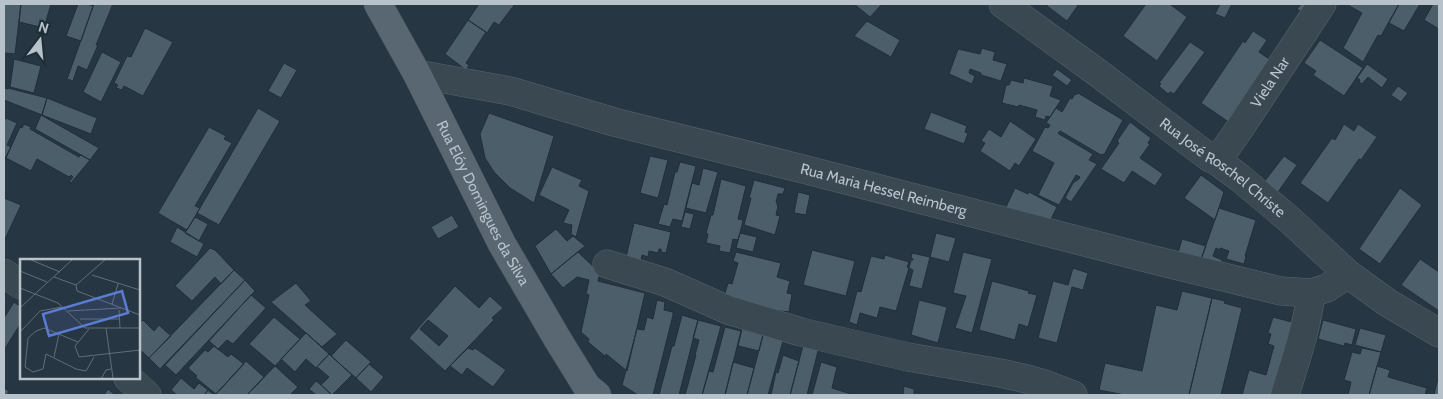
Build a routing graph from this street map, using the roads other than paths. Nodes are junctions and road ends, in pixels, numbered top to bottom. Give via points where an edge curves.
1 (378, 4) edge
2 (1003, 4) edge
3 (1322, 4) edge
4 (417, 74) junction
5 (1217, 161) junction
6 (607, 264) dead end
7 (4, 273) edge
8 (1348, 274) junction
9 (20, 284) edge
10 (1311, 293) junction
11 (1439, 334) edge
12 (129, 379) edge
13 (147, 395) edge
14 (597, 395) edge
15 (1073, 395) edge
16 (1285, 395) edge

1 - 4 main road, Rua Elóy Domingues da Silva
2 - 5 street, Rua José Roschel Christe
3 - 5 street, Viela Nar
4 - 10 street, Rua Maria Hessel Reimberg via 510,91 614,122 1160,261 1281,291
4 - 14 main road, Rua Elóy Domingues da Silva via 502,244 558,340 588,387
5 - 8 street, Rua José Roschel Christe via 1290,220
6 - 15 street via 665,282 728,310 801,332 908,357 1009,375
7 - 9 street
8 - 10 street, Rua Maria Hessel Reimberg via 1327,288
8 - 11 street, Rua José Roschel Christe
10 - 16 street via 1296,362
12 - 13 street

